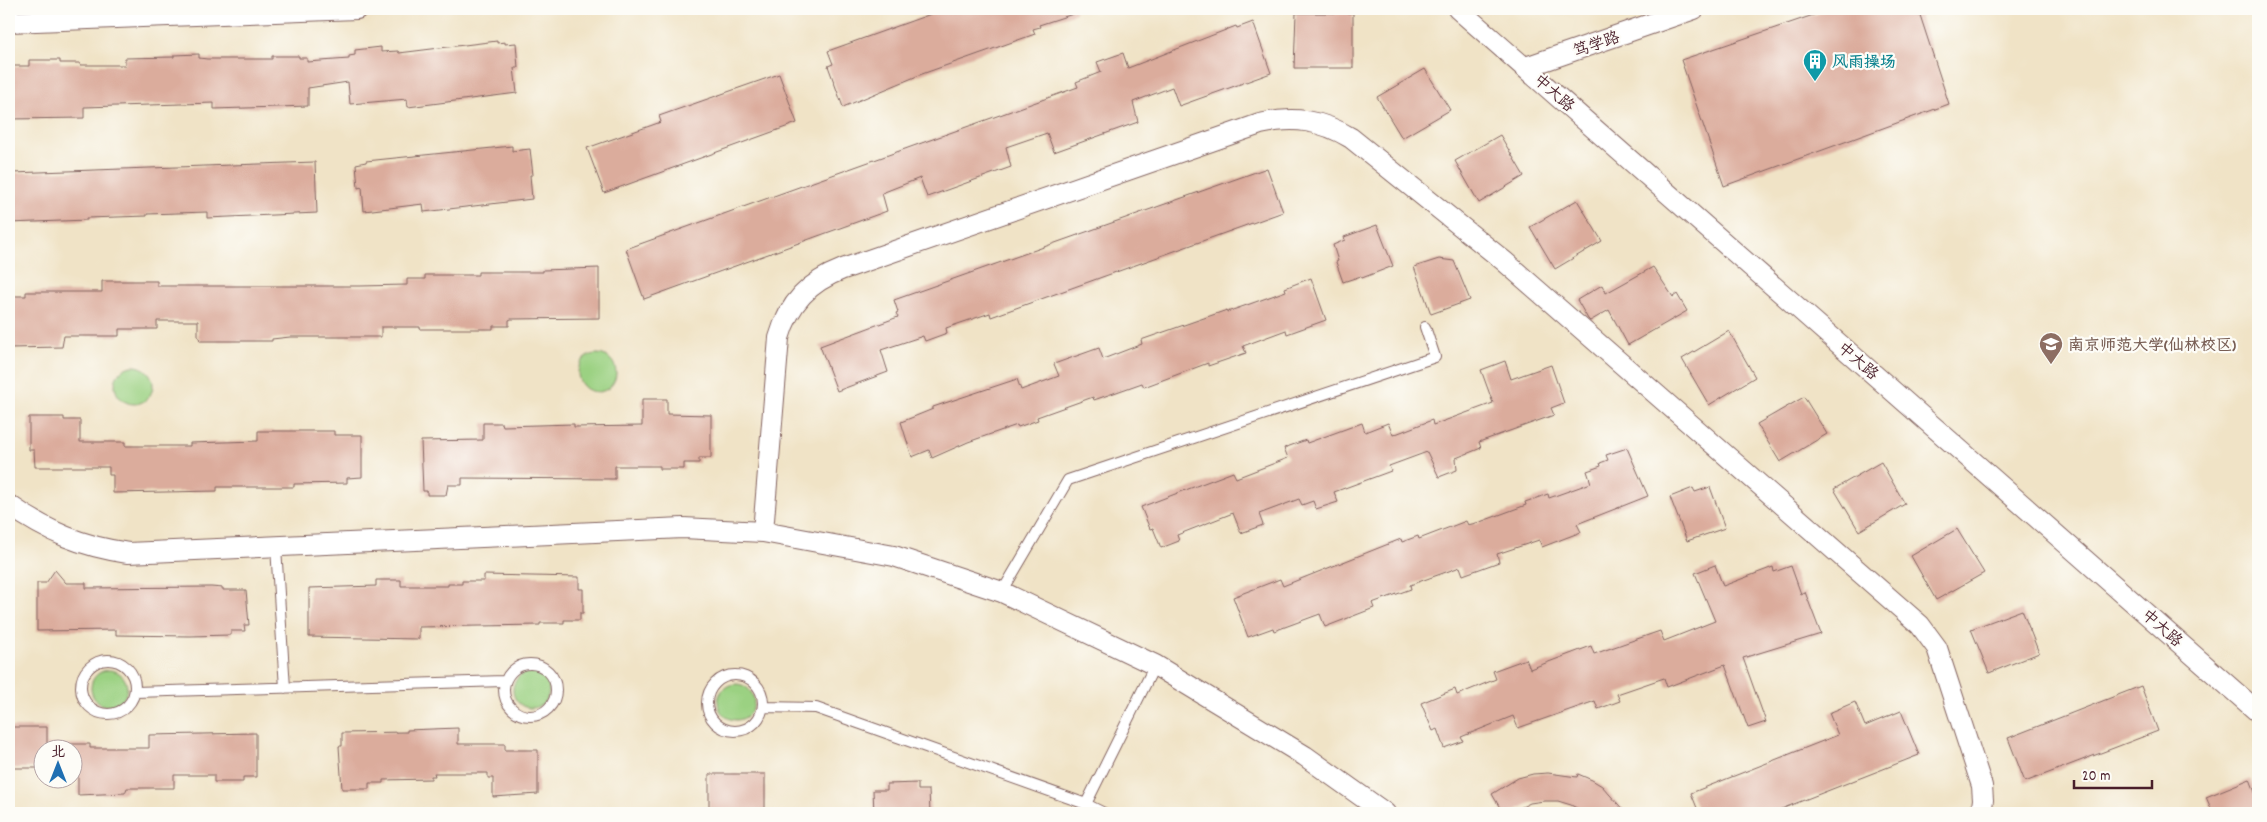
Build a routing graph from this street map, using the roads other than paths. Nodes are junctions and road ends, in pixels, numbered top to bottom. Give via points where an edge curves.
1 (357, 9) edge
2 (1458, 9) edge
3 (1694, 9) edge
4 (9, 22) edge
5 (1526, 67) junction
6 (1425, 327) dead end
7 (9, 505) edge
8 (763, 532) junction
9 (276, 547) junction
10 (1002, 592) junction
11 (1155, 665) junction
12 (504, 681) junction
13 (284, 688) junction
14 (135, 692) junction
15 (763, 706) junction
16 (2258, 712) edge
17 (1086, 804) junction
18 (1104, 813) edge
19 (1385, 813) edge
20 (1980, 813) edge

1 - 4 street
2 - 5 street, 中大路
3 - 5 street, 笃学路
5 - 16 street, 中大路
6 - 10 lane via 1435,357 1068,480
7 - 9 street via 46,529 78,543 128,553
8 - 9 street via 683,528
8 - 10 street via 894,556
8 - 20 street via 779,338 790,308 812,284 843,269 1260,124 1298,119 1317,122 1351,138 1504,260 1920,625 1937,648 1982,786
9 - 13 lane
10 - 11 street
11 - 17 lane
11 - 19 street via 1305,756
12 - 12 lane via 518,666 539,664 554,678 555,698 541,714 521,715 506,701
12 - 13 lane
13 - 14 lane
14 - 14 lane via 132,674 126,667 108,660 90,666 84,674 80,692 84,701 98,713 108,715 125,709
15 - 15 lane via 760,716 746,729 726,730 711,718 707,699 716,682 734,674 753,680 763,697
15 - 17 lane via 816,708
17 - 18 lane

